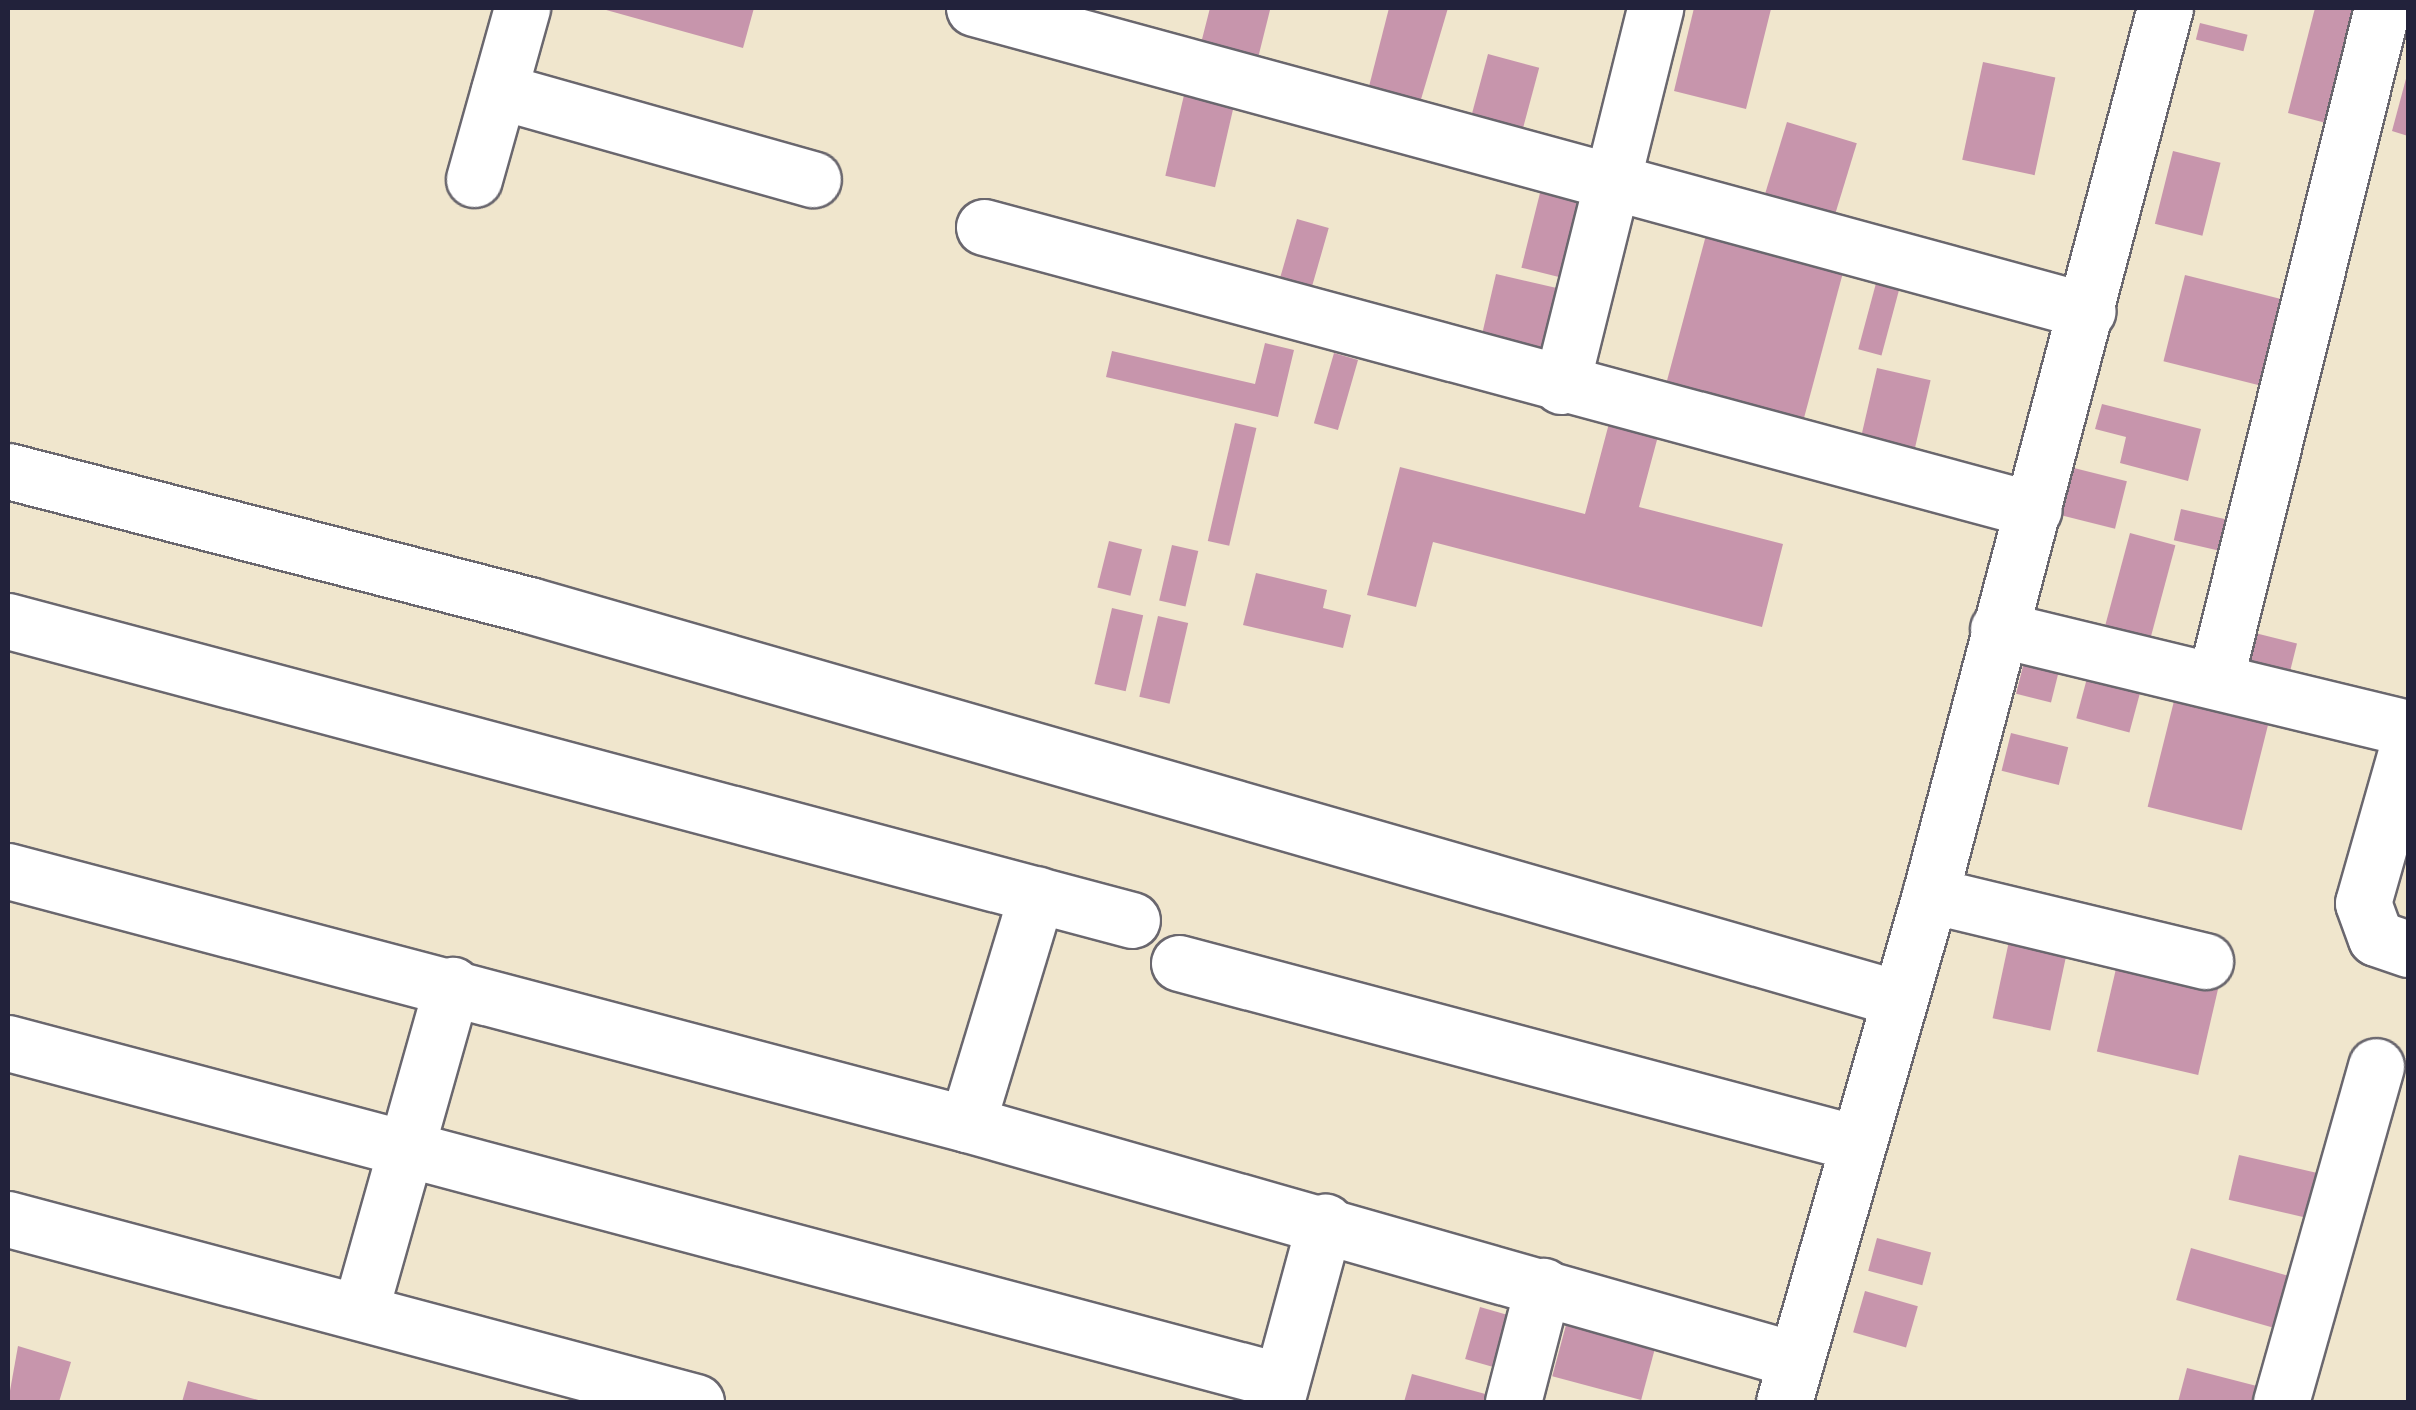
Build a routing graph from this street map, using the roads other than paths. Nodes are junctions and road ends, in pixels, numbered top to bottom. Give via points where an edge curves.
1 (522, 8) edge
2 (974, 8) edge
3 (1654, 8) edge
4 (2166, 8) edge
5 (2382, 8) edge
6 (499, 91) junction
7 (474, 179) dead end
8 (813, 179) dead end
9 (1610, 183) junction
10 (984, 227) dead end
11 (2088, 311) junction
12 (1561, 386) junction
13 (8, 471) edge
14 (2034, 510) junction
15 (8, 620) edge
16 (1998, 629) junction
17 (2215, 680) junction
18 (2408, 728) edge
19 (2408, 745) edge
20 (8, 872) edge
21 (1037, 894) junction
22 (1930, 895) junction
23 (1132, 920) dead end
24 (2408, 949) edge
25 (2205, 961) dead end
26 (1179, 963) dead end
27 (452, 985) junction
28 (1898, 998) junction
29 (8, 1044) edge
30 (2376, 1066) dead end
31 (968, 1124) junction
32 (1856, 1143) junction
33 (407, 1149) junction
34 (8, 1218) edge
35 (1325, 1222) junction
36 (1543, 1286) junction
37 (360, 1311) junction
38 (1792, 1391) edge
39 (1278, 1392) edge
40 (696, 1402) edge
41 (1513, 1402) edge
42 (2281, 1402) edge

1 - 6 street
2 - 9 street
3 - 9 street
4 - 11 street
5 - 17 street
6 - 7 street
6 - 8 street
9 - 11 street
9 - 12 street
10 - 12 street
11 - 14 street
12 - 14 street
13 - 28 street via 529,605
14 - 16 street
15 - 21 street
16 - 17 street
16 - 22 street
17 - 18 street
19 - 24 street via 2363,904 2376,938
20 - 27 street
21 - 23 street
21 - 31 street
22 - 25 street
22 - 28 street
26 - 32 street
27 - 31 street
27 - 33 street
28 - 32 street
29 - 33 street
30 - 42 street
31 - 35 street
32 - 38 street
33 - 37 street
33 - 39 street
34 - 37 street
35 - 36 street
35 - 39 street
36 - 38 street
36 - 41 street
37 - 40 street

